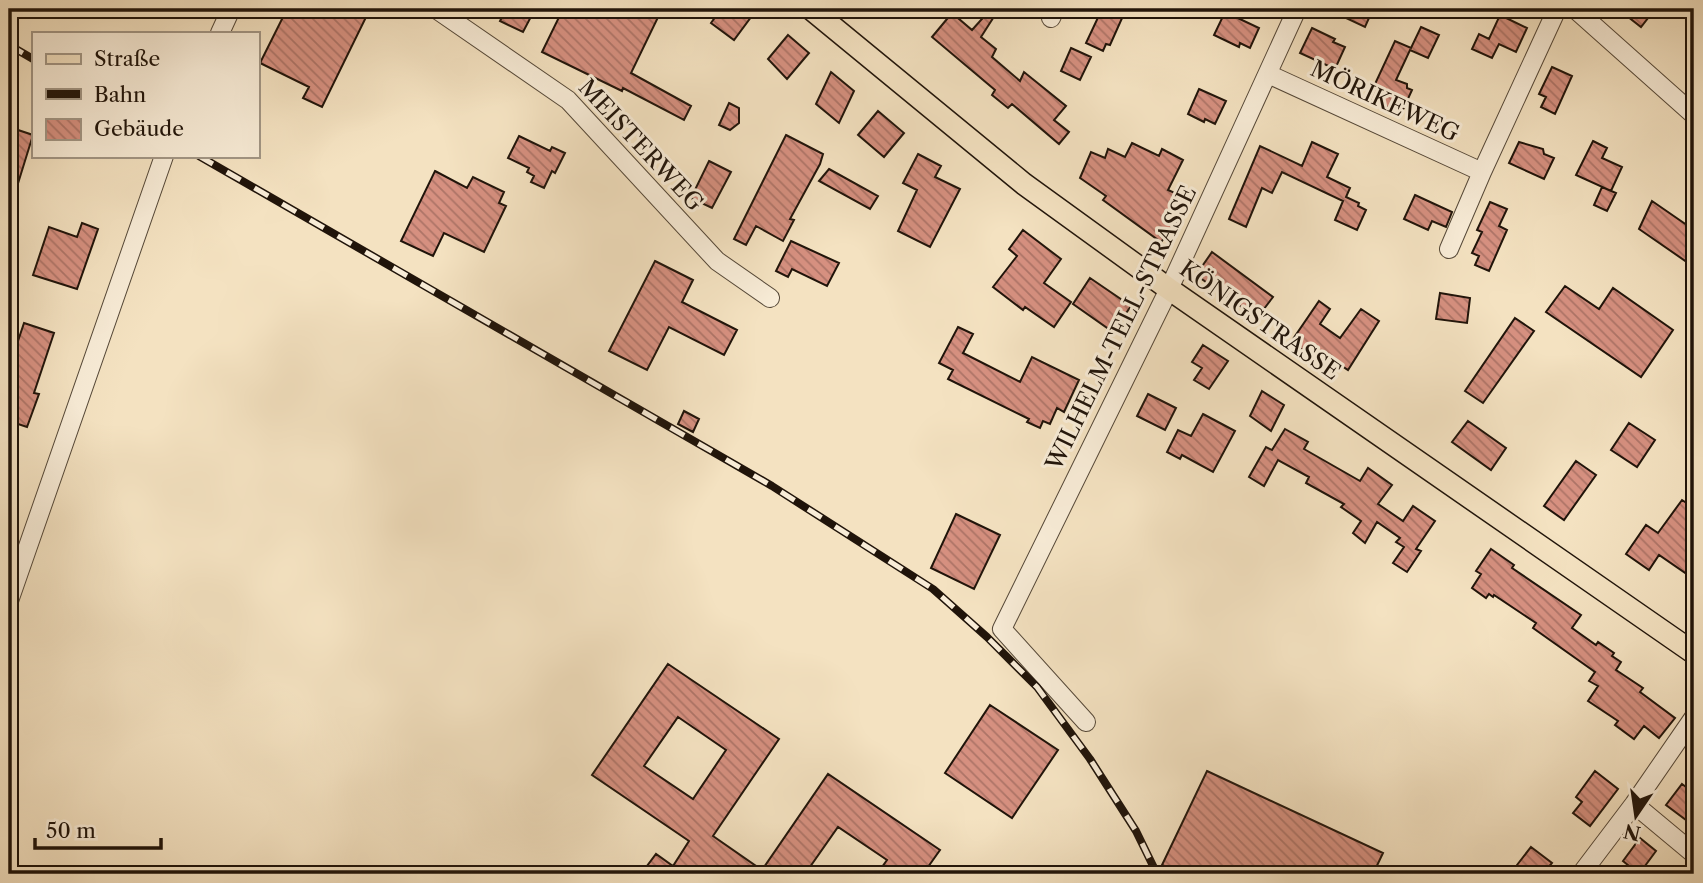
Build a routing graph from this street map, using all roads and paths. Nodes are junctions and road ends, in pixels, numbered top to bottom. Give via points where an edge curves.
1 (231, 9) edge
2 (436, 9) edge
3 (811, 9) edge
4 (1297, 9) edge
5 (1557, 9) edge
6 (1576, 9) edge
7 (220, 32) edge
8 (1268, 74) junction
9 (1694, 115) edge
10 (163, 158) edge
11 (1482, 172) junction
12 (1449, 249) dead end
13 (1169, 289) junction
14 (770, 298) dead end
15 (9, 601) edge
16 (1694, 653) edge
17 (1694, 717) edge
18 (1086, 722) dead end
19 (1634, 804) junction
20 (1694, 854) edge
21 (1581, 874) edge

1 - 7 street
2 - 14 street, MEISTERWEG via 568,100 717,261
3 - 13 main road, KÖNIGSTRASSE via 1024,184
4 - 8 street, WILHELM-TELL-STRASSE
5 - 11 street
6 - 9 street
8 - 11 street, MÖRIKEWEG
8 - 13 street, WILHELM-TELL-STRASSE
10 - 15 street
11 - 12 street
13 - 16 main road, KÖNIGSTRASSE
13 - 18 street, WILHELM-TELL-STRASSE via 1002,629
17 - 19 street
19 - 20 street
19 - 21 street

